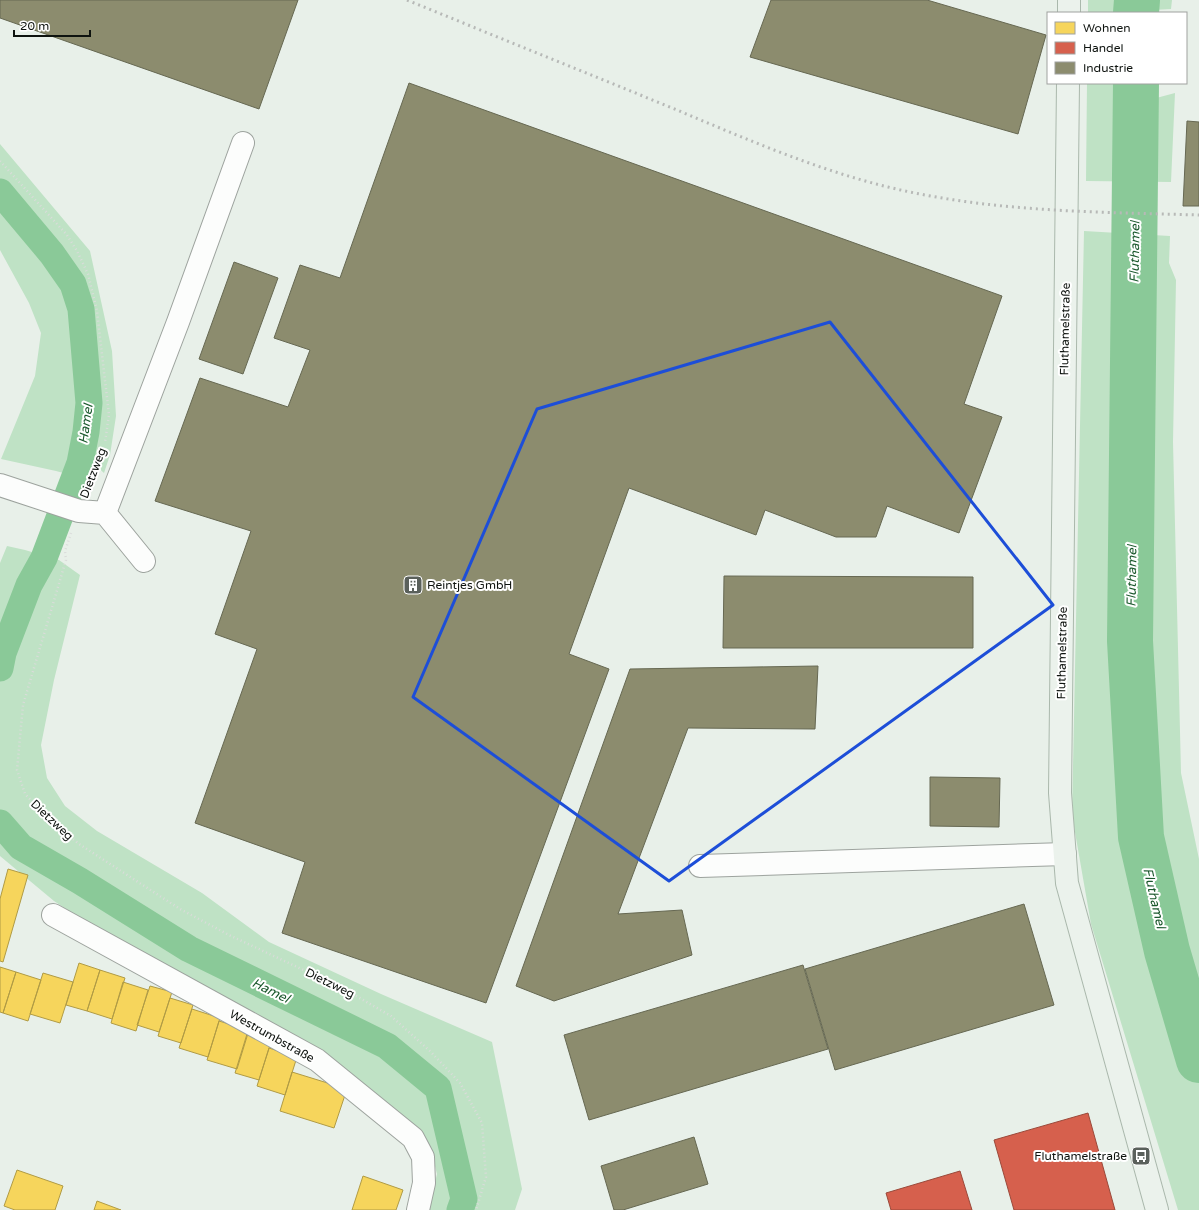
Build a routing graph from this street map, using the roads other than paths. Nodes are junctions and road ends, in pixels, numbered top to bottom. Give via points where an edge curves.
1 (1069, 0) edge
2 (1069, 12) edge
3 (1068, 84) edge
4 (243, 143) dead end
5 (0, 485) edge
6 (105, 513) junction
7 (144, 561) dead end
8 (1065, 854) junction
9 (700, 866) dead end
10 (53, 915) dead end
11 (418, 1210) edge
12 (1157, 1210) edge

1 - 2 main road
3 - 8 main road, Fluthamelstraße via 1060,793
4 - 6 street
5 - 6 street via 79,511
6 - 7 street
8 - 9 street
8 - 12 main road, Fluthamelstraße via 1067,884
10 - 11 street, Westrumbstraße via 317,1060 413,1138 423,1157 424,1183

